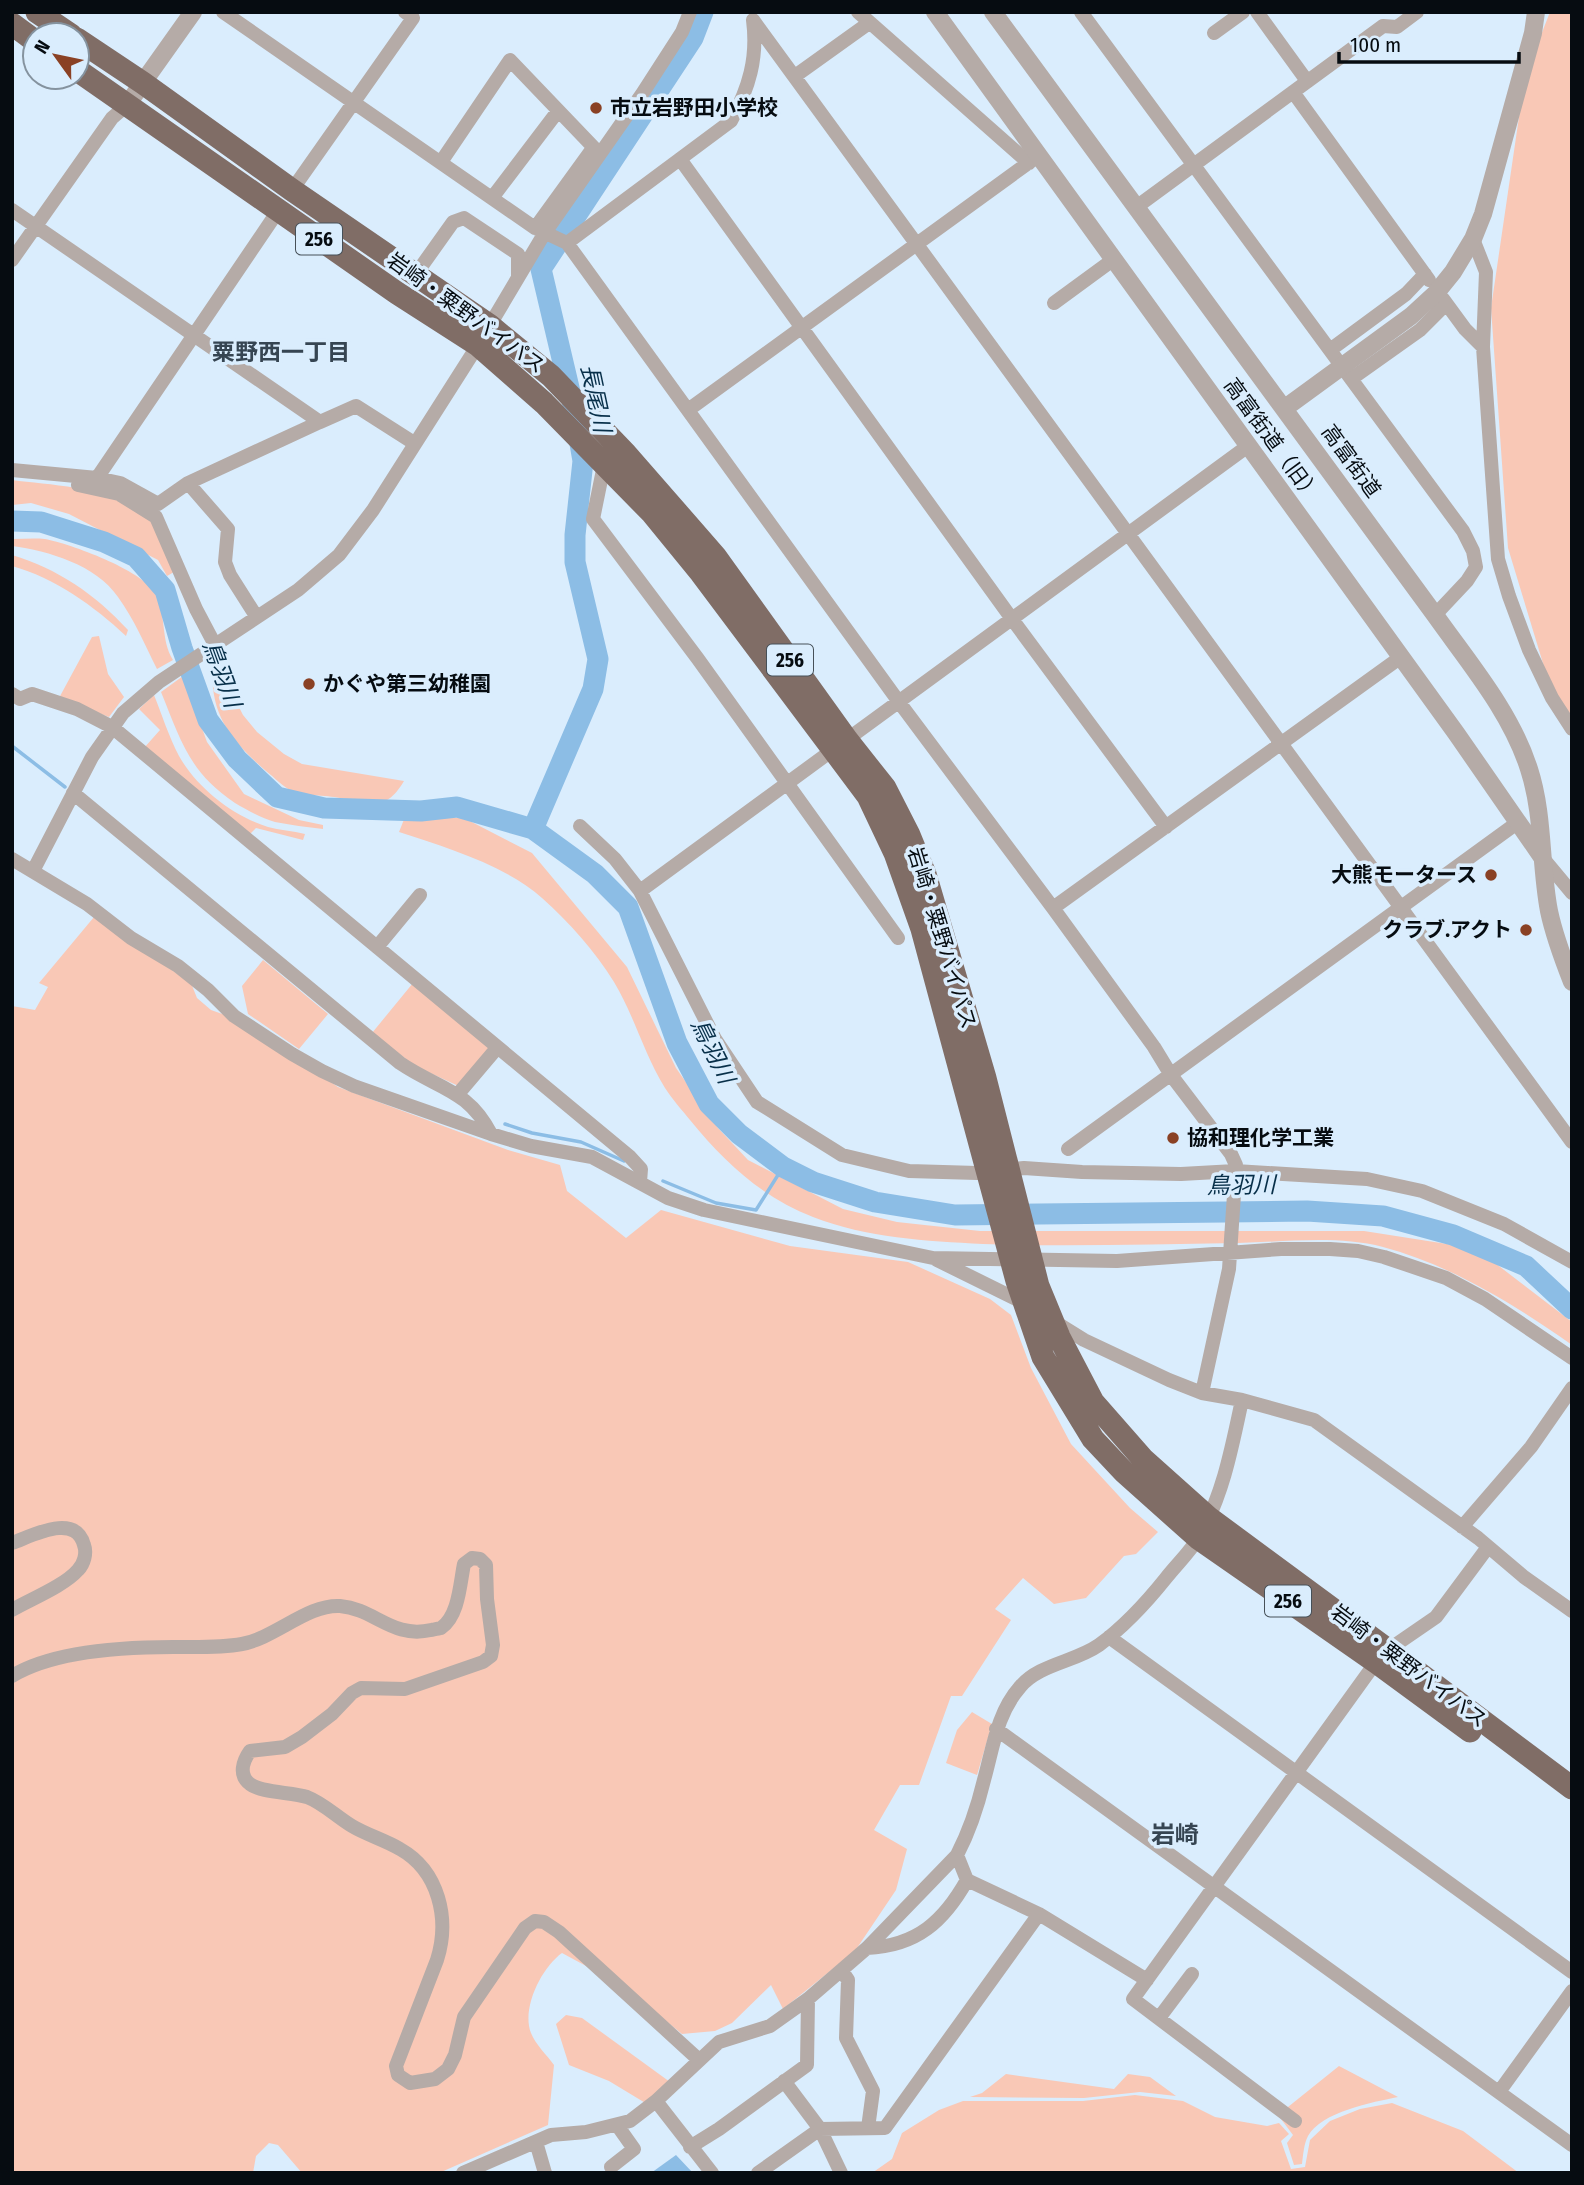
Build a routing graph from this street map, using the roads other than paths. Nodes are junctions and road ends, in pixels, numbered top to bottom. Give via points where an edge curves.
1 (193, 12) edge
2 (223, 12) edge
3 (405, 12) edge
4 (690, 12) edge
5 (936, 12) edge
6 (993, 12) edge
7 (1081, 12) edge
8 (1243, 12) edge
9 (1257, 12) edge
10 (1417, 12) edge
11 (1536, 12) edge
12 (752, 16) edge
13 (863, 17) edge
14 (1383, 19) edge
15 (1214, 33) dead end
16 (91, 48) edge
17 (795, 76) junction
18 (91, 80) edge
19 (1307, 81) junction
20 (143, 83) junction
21 (1293, 92) junction
22 (354, 103) junction
23 (127, 105) junction
24 (558, 111) junction
25 (597, 151) junction
26 (680, 159) junction
27 (1034, 160) junction
28 (440, 162) junction
29 (1194, 164) junction
30 (292, 190) junction
31 (492, 198) junction
32 (1135, 208) junction
33 (12, 210) edge
34 (278, 211) junction
35 (35, 226) junction
36 (539, 231) junction
37 (1473, 239) junction
38 (567, 243) junction
39 (919, 244) junction
40 (12, 260) edge
41 (1114, 260) junction
42 (416, 274) junction
43 (518, 278) junction
44 (1054, 303) dead end
45 (802, 328) junction
46 (484, 335) junction
47 (194, 337) junction
48 (1483, 347) junction
49 (1330, 350) junction
50 (1346, 373) junction
51 (1285, 408) junction
52 (688, 410) junction
53 (320, 422) junction
54 (414, 443) junction
55 (1248, 446) junction
56 (597, 457) junction
57 (12, 470) edge
58 (30, 471) junction
59 (97, 478) junction
60 (188, 483) junction
61 (1128, 534) junction
62 (1435, 615) junction
63 (256, 616) junction
64 (1012, 619) junction
65 (212, 646) junction
66 (1401, 657) junction
67 (12, 694) edge
68 (899, 702) junction
69 (112, 727) junction
70 (1572, 729) edge
71 (841, 744) junction
72 (1281, 744) junction
73 (786, 782) junction
74 (73, 793) junction
75 (1517, 823) junction
76 (580, 825) dead end
77 (1166, 827) junction
78 (1542, 857) junction
79 (12, 859) edge
80 (33, 871) junction
81 (640, 891) junction
82 (1572, 894) edge
83 (420, 895) dead end
84 (1053, 908) junction
85 (1401, 909) junction
86 (931, 925) junction
87 (898, 939) dead end
88 (377, 947) junction
89 (1572, 982) edge
90 (497, 1048) junction
91 (1171, 1075) junction
92 (458, 1094) junction
93 (491, 1134) junction
94 (1572, 1142) edge
95 (1068, 1149) dead end
96 (1235, 1174) junction
97 (640, 1182) junction
98 (1231, 1252) junction
99 (933, 1258) junction
100 (1572, 1262) edge
101 (1572, 1357) edge
102 (1572, 1388) edge
103 (1202, 1393) junction
104 (1242, 1401) junction
105 (1462, 1527) junction
106 (1204, 1528) junction
107 (12, 1543) edge
108 (1488, 1547) junction
109 (12, 1610) edge
110 (1572, 1611) edge
111 (1109, 1637) junction
112 (1382, 1656) junction
113 (12, 1676) edge
114 (996, 1729) junction
115 (1297, 1773) junction
116 (1572, 1788) edge
117 (1572, 1805) edge
118 (957, 1855) junction
119 (967, 1880) junction
120 (1214, 1886) junction
121 (1039, 1914) junction
122 (867, 1948) junction
123 (842, 1971) junction
124 (1572, 1972) edge
125 (1192, 1974) dead end
126 (1147, 1980) junction
127 (1572, 1991) edge
128 (808, 1999) junction
129 (1159, 2018) junction
130 (698, 2059) junction
131 (784, 2081) junction
132 (1499, 2092) junction
133 (656, 2101) junction
134 (1295, 2121) dead end
135 (617, 2125) junction
136 (868, 2128) junction
137 (820, 2129) junction
138 (536, 2141) junction
139 (1572, 2145) edge
140 (691, 2147) junction
141 (611, 2167) dead end
142 (487, 2168) edge
143 (463, 2173) edge
144 (545, 2173) edge
145 (712, 2173) edge
146 (758, 2173) edge
147 (841, 2173) edge

1 - 20 street
2 - 22 street
3 - 22 street via 413,18
4 - 25 street via 682,32
5 - 27 street, 高富街道（旧）
6 - 32 street, 高富街道
7 - 29 street
8 - 15 street
9 - 19 street
10 - 14 street via 1397,27
11 - 37 street
12 - 17 street
12 - 26 street via 756,44 742,100 731,121
13 - 17 street
13 - 27 street
14 - 19 street
16 - 20 highway, 岩崎・粟野バイパス / 256
17 - 39 street
18 - 23 highway, 岩崎・粟野バイパス / 256
19 - 21 street
20 - 23 street
20 - 30 highway, 岩崎・粟野バイパス / 256
21 - 29 street
21 - 49 street via 1427,277
22 - 28 street
22 - 30 street
23 - 34 highway, 岩崎・粟野バイパス / 256
23 - 35 street via 112,118
24 - 25 street
24 - 28 street via 510,60
24 - 31 street
25 - 36 street
26 - 38 street
26 - 45 street
27 - 39 street
27 - 41 street, 高富街道（旧）
28 - 31 street
29 - 32 street
29 - 49 street
30 - 42 highway, 岩崎・粟野バイパス / 256
31 - 36 street
32 - 51 street, 高富街道
33 - 35 street
34 - 46 highway, 岩崎・粟野バイパス / 256 via 397,293
34 - 47 street
35 - 40 street
35 - 47 street
36 - 38 street
36 - 43 street
37 - 48 street via 1486,272
37 - 50 street via 1436,293
38 - 52 street
39 - 45 street
39 - 61 street
41 - 44 street
41 - 55 street, 高富街道（旧）
42 - 43 street via 453,222 464,218 518,254
42 - 46 highway, 岩崎・粟野バイパス / 256
43 - 46 street
45 - 52 street
45 - 64 street
46 - 54 street
46 - 56 highway, 岩崎・粟野バイパス / 256
46 - 71 highway, 岩崎・粟野バイパス / 256 via 551,376 715,556
47 - 53 street
47 - 59 street
48 - 50 street via 1445,301 1420,330
48 - 70 street via 1498,559 1529,650
49 - 50 street
50 - 51 street
50 - 62 street via 1473,551 1476,567
51 - 62 street, 高富街道
52 - 68 street
53 - 54 street via 356,406
53 - 60 street
54 - 63 street via 339,555 298,590
55 - 61 street
55 - 66 street, 高富街道（旧）
56 - 71 highway, 岩崎・粟野バイパス / 256 via 652,513
56 - 73 street via 593,519
57 - 58 street
58 - 59 street
58 - 65 street via 44,481 119,494 156,517
59 - 60 street via 158,504
60 - 63 street via 228,528 225,562
61 - 64 street
61 - 72 street
62 - 78 street, 高富街道 via 1512,729 1529,769
63 - 65 street
64 - 68 street
64 - 77 street
65 - 69 street via 135,701
66 - 72 street
66 - 75 street, 高富街道（旧）
67 - 69 street via 20,699 32,694
68 - 71 street
68 - 84 street
69 - 74 street
69 - 88 street
71 - 73 street
71 - 86 highway, 岩崎・粟野バイパス / 256
72 - 77 street
72 - 85 street
73 - 81 street
73 - 87 street
74 - 80 street
74 - 92 street via 400,1063
75 - 78 street, 高富街道（旧）
75 - 85 street
76 - 81 street
77 - 84 street
78 - 82 street, 高富街道（旧）
78 - 89 street, 高富街道 via 1549,911
79 - 80 street
80 - 93 street via 178,966 234,1016 292,1054 354,1086
81 - 96 street via 715,1039 757,1102 842,1155 909,1171 977,1173 1024,1168
83 - 88 street
84 - 91 street
85 - 91 street
85 - 94 street
86 - 106 highway, 岩崎・粟野バイパス / 256 via 985,1078 1038,1286 1068,1353 1093,1402
86 - 106 highway, 岩崎・粟野バイパス / 256 via 1017,1281 1043,1357 1093,1439 1124,1472
88 - 90 street
90 - 92 street
90 - 97 street via 631,1157 641,1169
91 - 95 street
91 - 96 street via 1231,1154
92 - 93 street via 481,1116
93 - 97 street via 592,1157
96 - 98 street
96 - 100 street via 1367,1179 1422,1191 1504,1224
97 - 99 street via 704,1210
98 - 99 street via 1117,1261
98 - 101 street via 1330,1249 1384,1257 1446,1278 1485,1298
98 - 103 street
99 - 103 street via 1018,1298 1084,1340
102 - 105 street via 1531,1447
103 - 104 street
104 - 105 street via 1314,1420
104 - 106 street via 1224,1479
105 - 108 street
106 - 111 street via 1145,1604
106 - 112 highway, 岩崎・粟野バイパス / 256
107 - 109 street via 56,1527 69,1528 84,1545 85,1558 71,1576
108 - 110 street
108 - 112 street via 1436,1617
111 - 114 street via 1087,1654 1033,1675 1011,1699
111 - 115 street
112 - 115 street
112 - 116 highway, 岩崎・粟野バイパス / 256
112 - 117 highway, 岩崎・粟野バイパス / 256
113 - 130 street via 43,1661 85,1654 241,1644 333,1606 351,1607 399,1630 440,1628 453,1614 464,1564 480,1559 486,1565 491,1656 405,1689 361,1688 302,1738 285,1747 250,1751 243,1773 250,1784 312,1799 354,1827 401,1849 422,1865 437,1892 444,1920 443,1944 396,2066 398,2075 410,2083 435,2079 447,2069 464,2017 526,1928 536,1921 559,1932
114 - 118 street via 984,1782
114 - 120 street
115 - 120 street
115 - 124 street
118 - 119 street
118 - 122 street
119 - 121 street
119 - 122 street via 937,1922 888,1947
120 - 126 street
120 - 132 street
121 - 126 street
121 - 136 street via 885,2128
122 - 123 street
123 - 128 street
123 - 136 street via 848,1980 846,2038 873,2091
125 - 129 street
126 - 129 street via 1133,1999
127 - 132 street
128 - 130 street via 770,2026 719,2042
128 - 131 street via 807,2065
129 - 134 street
130 - 133 street
131 - 137 street
131 - 140 street
132 - 139 street
133 - 135 street
133 - 140 street
135 - 138 street
135 - 141 street via 634,2149
136 - 137 street
137 - 146 street
137 - 147 street
138 - 142 street
138 - 144 street
140 - 145 street
142 - 143 street

